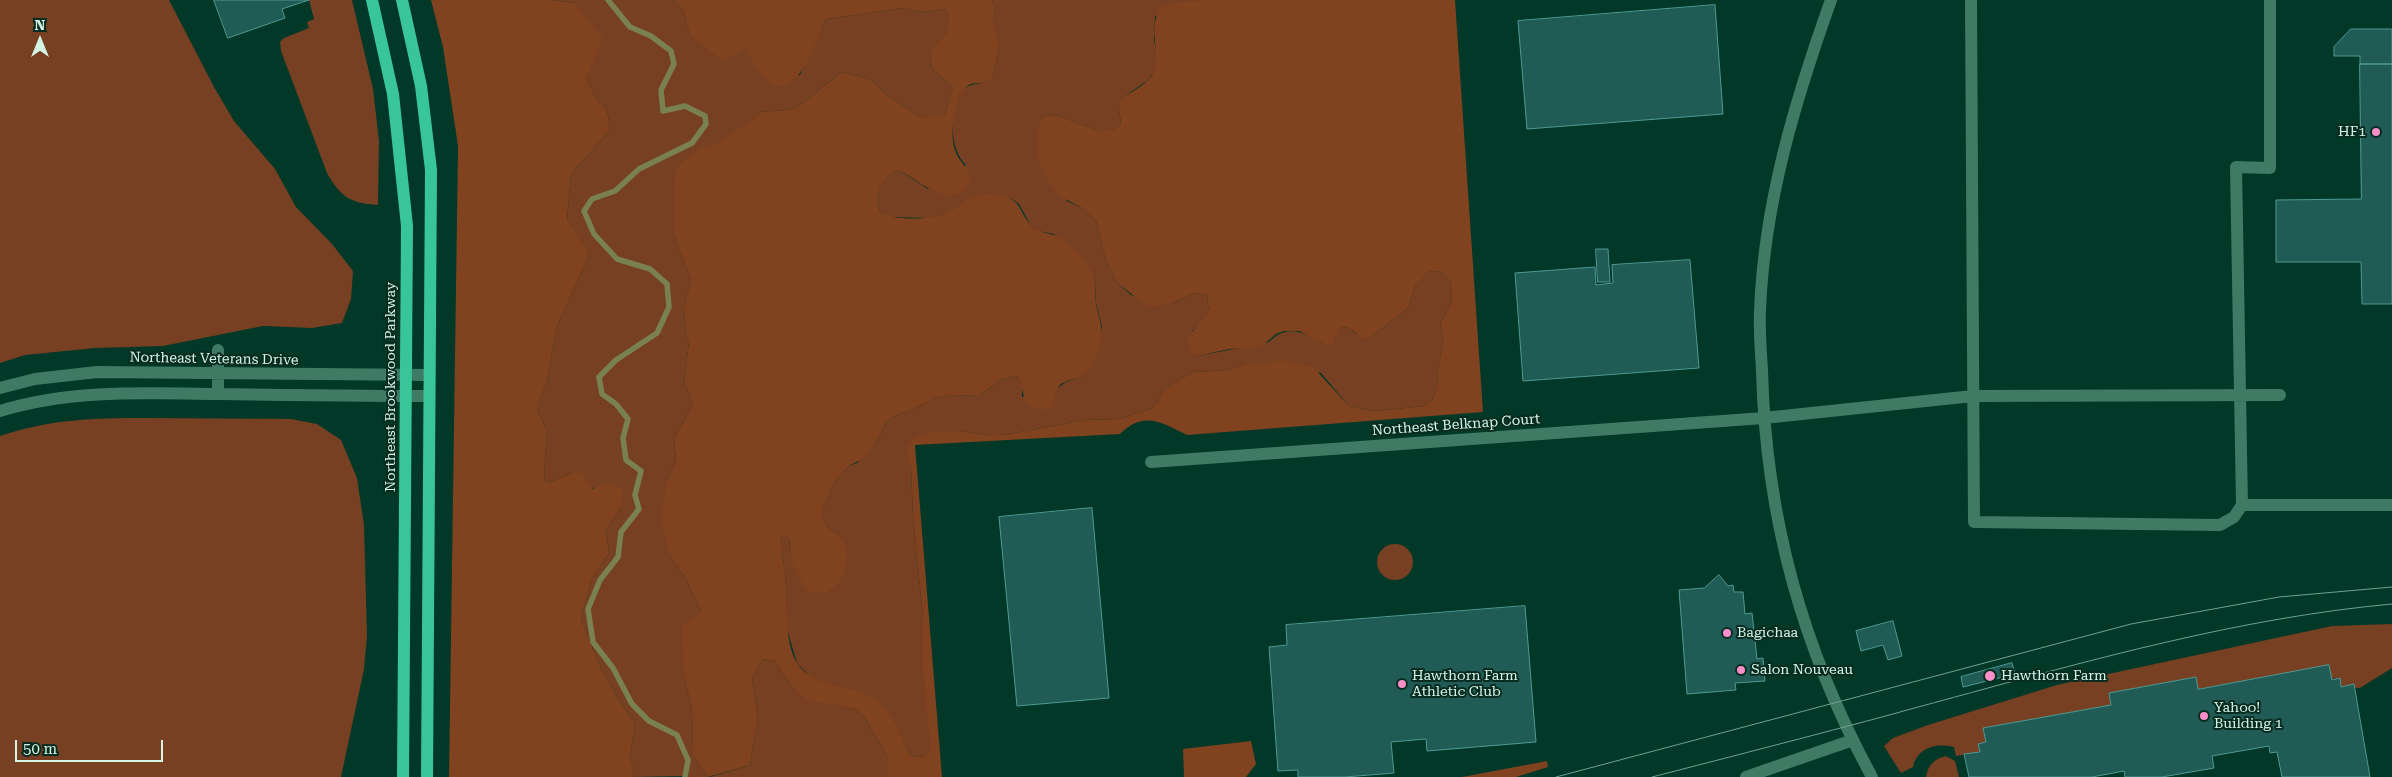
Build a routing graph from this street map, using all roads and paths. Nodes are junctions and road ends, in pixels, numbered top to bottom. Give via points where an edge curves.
1 (372, 0) edge
2 (402, 0) edge
3 (1830, 0) edge
4 (1971, 0) edge
5 (2270, 0) edge
6 (218, 350) dead end
7 (218, 374) junction
8 (407, 375) junction
9 (429, 375) junction
10 (0, 388) edge
11 (218, 394) junction
12 (2239, 395) junction
13 (2280, 395) dead end
14 (406, 396) junction
15 (429, 396) junction
16 (1973, 396) junction
17 (0, 411) edge
18 (1764, 418) junction
19 (1151, 462) dead end
20 (2242, 505) junction
21 (2392, 505) edge
22 (1853, 740) junction
23 (404, 777) edge
24 (427, 777) edge
25 (1746, 777) edge
26 (1872, 777) edge

1 - 8 main road, Northeast Brookwood Parkway via 393,94 405,202
2 - 9 main road via 421,86 431,170
3 - 18 street via 1793,112 1776,190 1760,311
4 - 16 street
5 - 12 street via 2270,168 2236,167
6 - 7 street
7 - 8 street, Northeast Veterans Drive
7 - 10 street, Northeast Veterans Drive via 97,372 35,379
7 - 11 street
8 - 9 street, Northeast Veterans Drive
8 - 14 main road, Northeast Brookwood Parkway
9 - 15 main road
11 - 14 street
11 - 17 street via 88,395 38,401
12 - 13 street, Northeast Belknap Court
12 - 16 street, Northeast Belknap Court
12 - 20 street
14 - 15 street
14 - 23 main road, Northeast Brookwood Parkway
15 - 24 main road
16 - 18 street, Northeast Belknap Court
16 - 20 street via 1974,522 2220,525 2234,518
18 - 19 street, Northeast Belknap Court
18 - 22 street via 1776,512 1794,592
20 - 21 street
22 - 25 street
22 - 26 street

